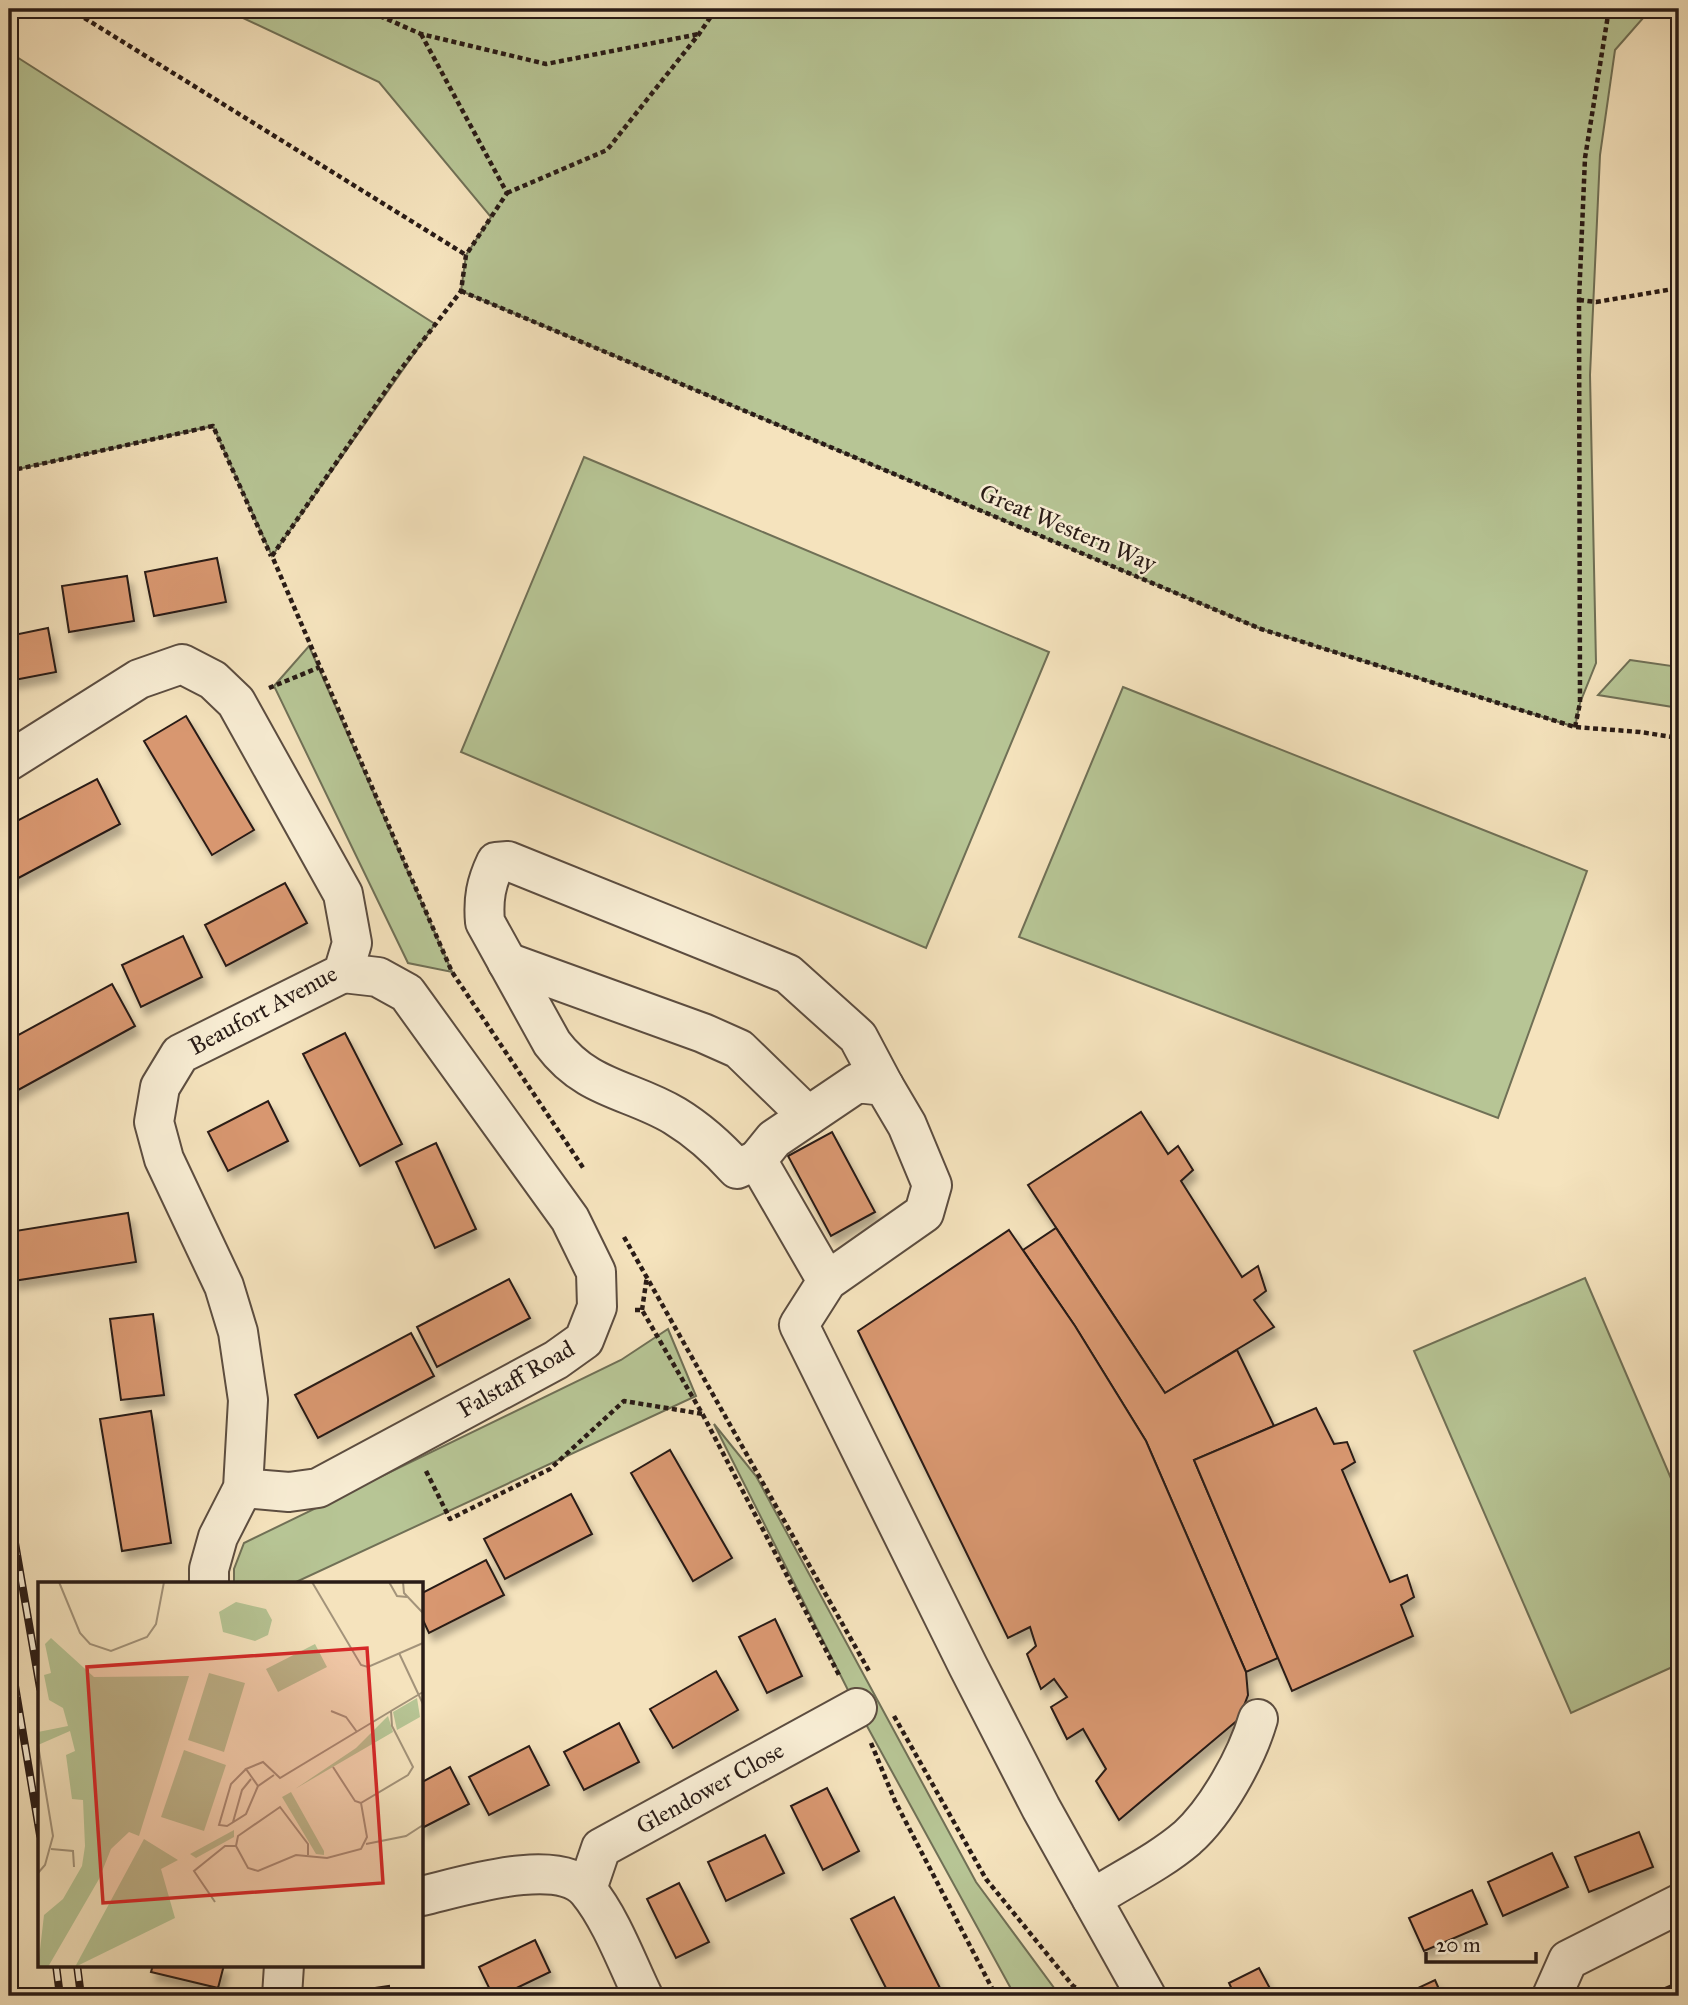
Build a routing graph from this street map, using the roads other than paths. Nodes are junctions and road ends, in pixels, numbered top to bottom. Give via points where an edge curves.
1 (9, 761) edge
2 (507, 962) junction
3 (343, 972) junction
4 (884, 1086) junction
5 (808, 1116) junction
6 (757, 1160) junction
7 (827, 1281) junction
8 (243, 1488) junction
9 (209, 1582) edge
10 (873, 1698) road end
11 (1258, 1719) dead end
12 (587, 1889) junction
13 (424, 1896) edge
14 (1092, 1899) junction
15 (1679, 1903) edge
16 (284, 1966) edge
17 (282, 1996) edge
18 (643, 1996) edge
19 (1146, 1996) edge
20 (1552, 1996) edge

1 - 3 street, Beaufort Avenue via 139,679 182,664 213,680 236,702 343,894 352,943
2 - 4 street via 485,922 483,904 496,862 508,861 788,974 858,1037
2 - 5 street via 739,1049
2 - 6 street via 565,1060 588,1077 674,1115 737,1169
3 - 8 street, Beaufort Avenue via 180,1054 160,1087 154,1122 164,1159 224,1286 238,1332 248,1400
3 - 8 street, Falstaff Road via 378,977 407,993 570,1219 596,1272 597,1307 584,1339 556,1360 318,1488 289,1492
4 - 5 street via 857,1083
4 - 7 street via 907,1125 932,1185 924,1213
5 - 6 street via 774,1139
6 - 7 street
7 - 14 street via 799,1325 968,1666
8 - 9 street, Beaufort Avenue via 218,1537
10 - 12 street, Glendower Close via 601,1848
11 - 14 street via 1253,1737 1203,1822 1173,1848
12 - 13 street via 559,1874 519,1874
12 - 18 street
14 - 19 street
15 - 20 street via 1568,1959
16 - 17 street

